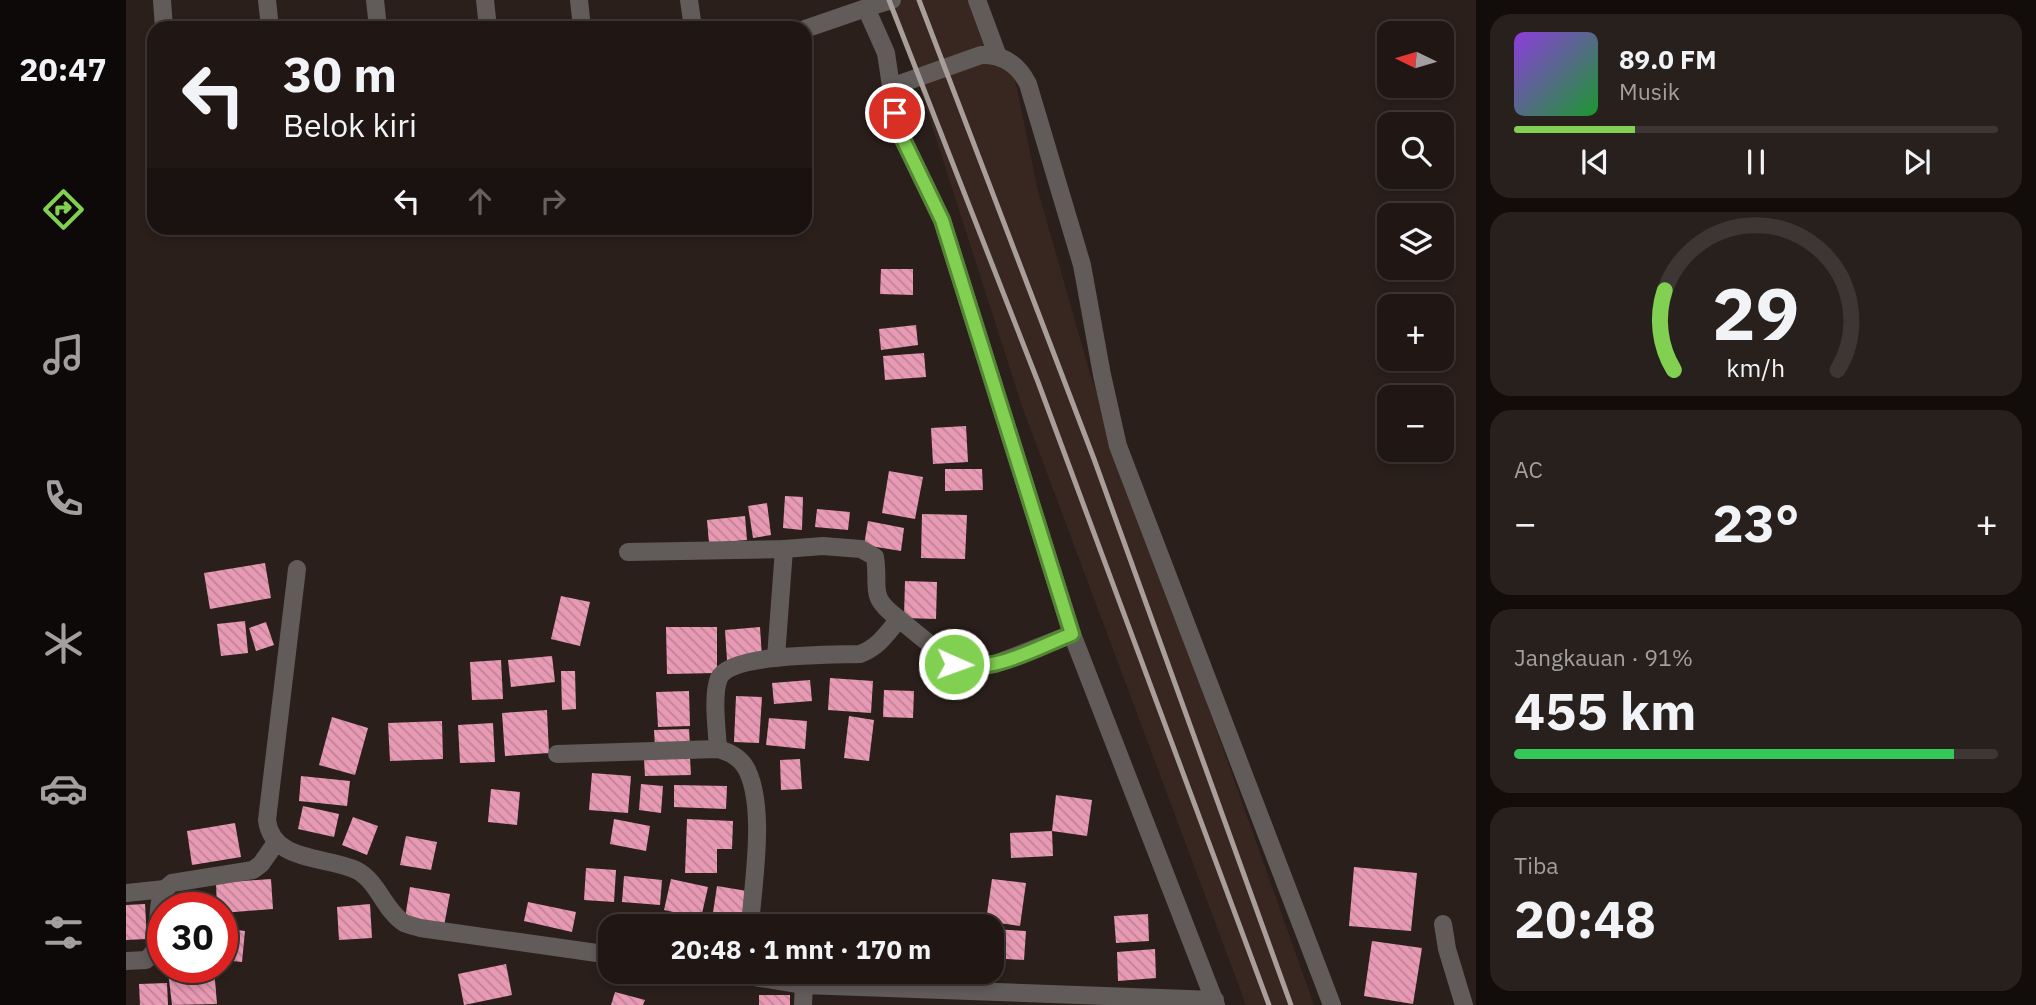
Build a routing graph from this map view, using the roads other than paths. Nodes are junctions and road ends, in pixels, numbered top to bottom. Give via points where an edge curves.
1 (162, 0) edge
2 (267, 0) edge
3 (374, 0) edge
4 (485, 0) edge
5 (579, 0) edge
6 (689, 0) edge
7 (892, 0) edge
8 (977, 0) edge
9 (869, 14) junction
10 (164, 21) edge
11 (269, 21) edge
12 (376, 21) edge
13 (487, 21) edge
14 (581, 21) edge
15 (692, 21) edge
16 (812, 27) edge
17 (997, 54) junction
18 (891, 87) junction
19 (784, 549) junction
20 (628, 552) dead end
21 (297, 569) dead end
22 (899, 619) junction
23 (1072, 634) junction
24 (776, 657) junction
25 (718, 749) junction
26 (556, 754) dead end
27 (275, 844) junction
28 (165, 888) junction
29 (126, 893) edge
30 (751, 914) edge
31 (1443, 924) dead end
32 (598, 953) edge
33 (126, 961) edge
34 (800, 984) edge
35 (804, 985) junction
36 (1215, 1002) edge
37 (803, 1005) edge
38 (1332, 1005) edge
39 (1464, 1005) edge

1 - 10 street
2 - 11 street
3 - 12 street
4 - 13 street
5 - 14 street
6 - 15 street
7 - 9 street
8 - 17 street
9 - 16 street
9 - 18 street via 886,53
17 - 18 street via 981,55
17 - 38 street via 1016,65 1028,84 1082,265 1118,446
18 - 23 street via 900,133 942,220 965,289
19 - 20 street
19 - 22 street via 823,546 871,553 875,556 877,597
19 - 24 street
21 - 27 street via 267,820
22 - 23 street via 954,664 969,668 995,664
22 - 24 street via 880,643 860,654
23 - 36 street
24 - 25 street via 728,667 720,675 716,687
25 - 26 street
25 - 30 street via 740,761 752,790 757,817
27 - 28 street via 253,870
27 - 32 street via 356,870 405,923
28 - 29 street
28 - 33 street via 154,951 146,960
31 - 39 street
34 - 35 street
35 - 36 street
35 - 37 street

